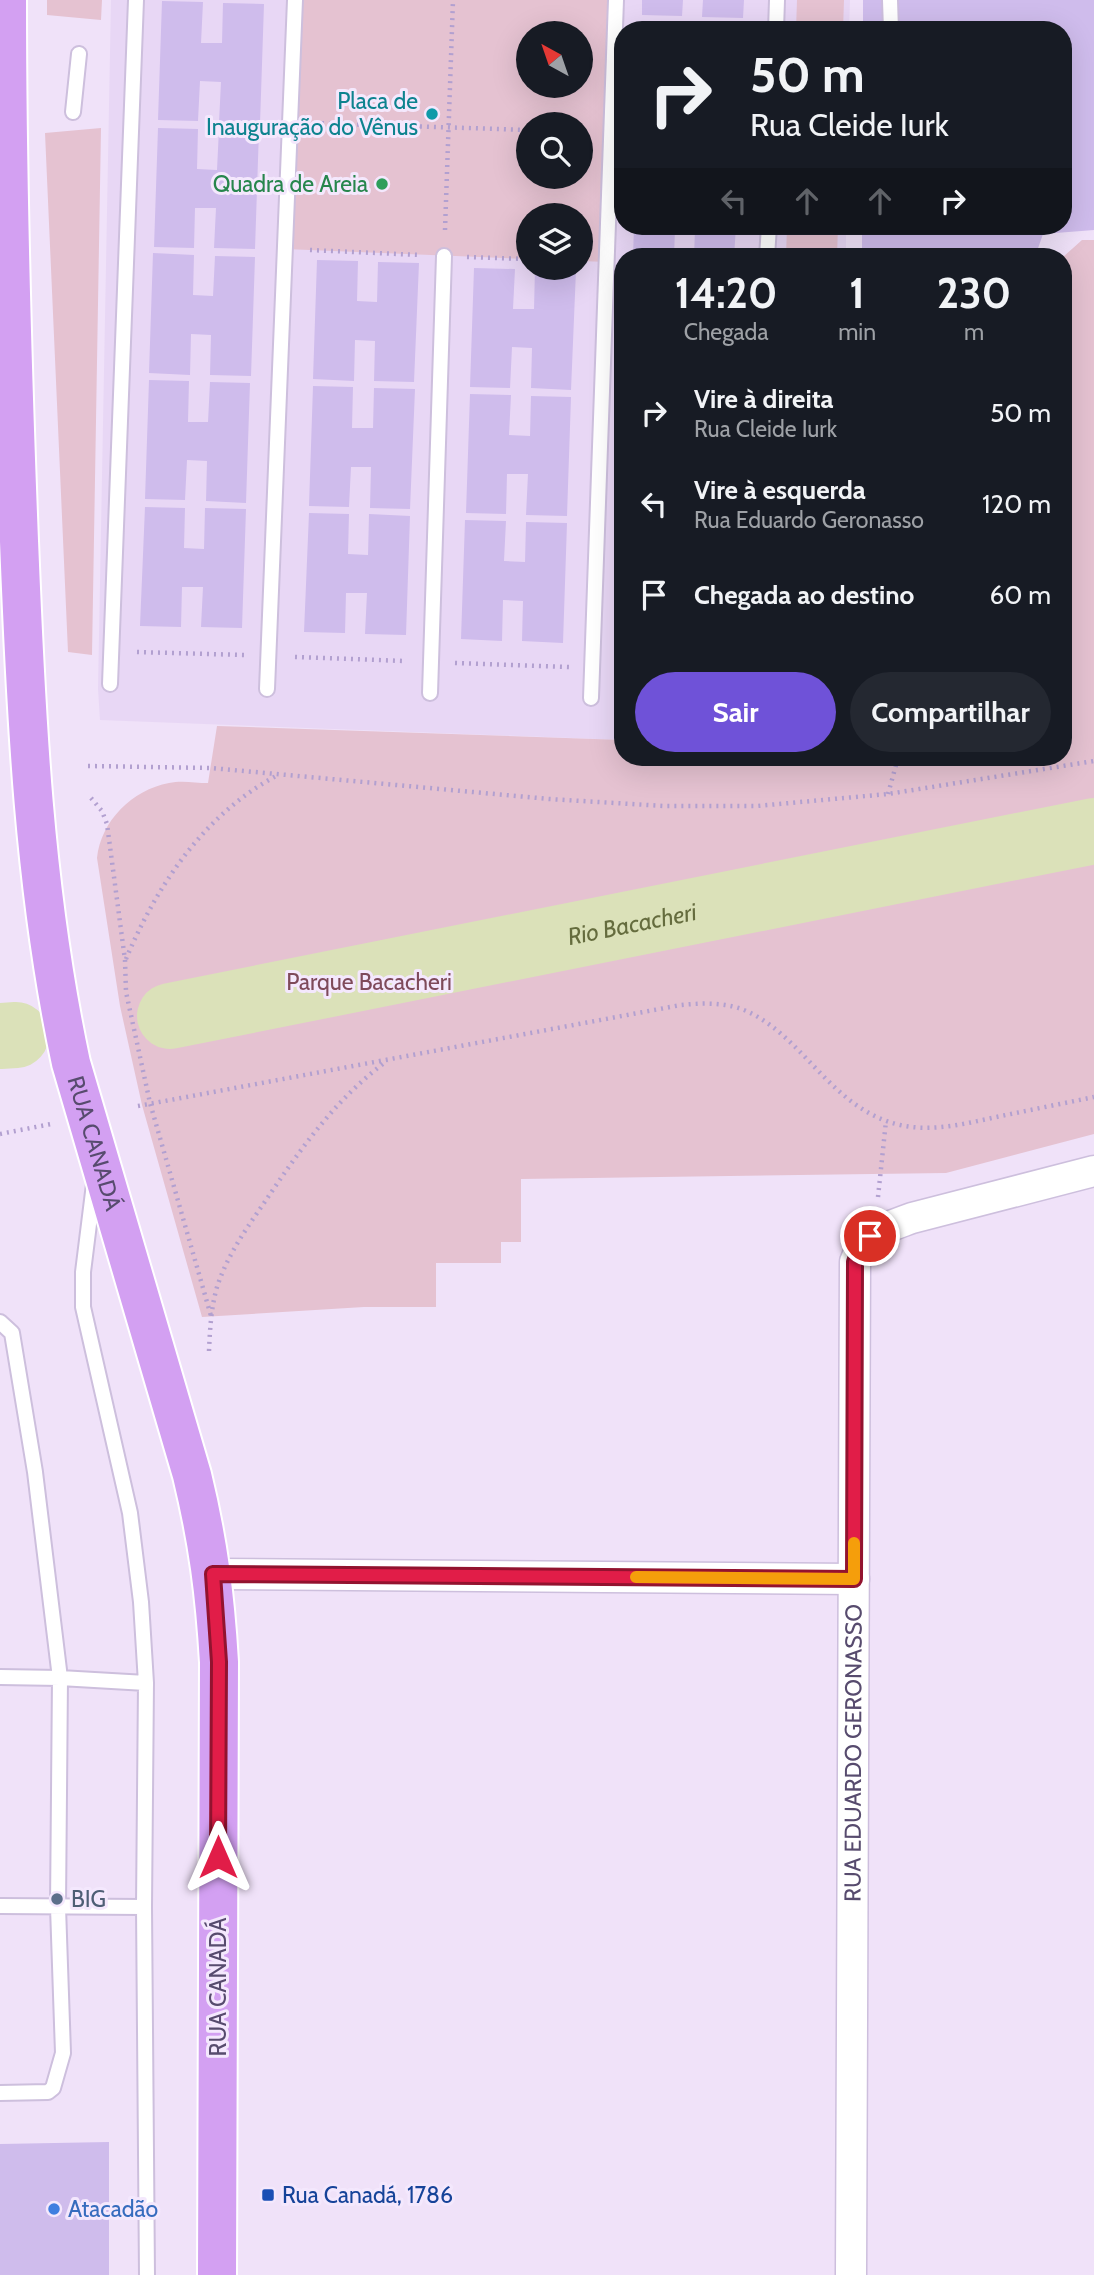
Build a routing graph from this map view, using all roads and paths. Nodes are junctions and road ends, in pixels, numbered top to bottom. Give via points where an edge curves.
1 (7, 0) edge
2 (136, 0) edge
3 (295, 0) edge
4 (453, 0) edge
5 (616, 0) edge
6 (777, 0) edge
7 (890, 0) edge
8 (615, 21) edge
9 (776, 21) edge
10 (891, 21) edge
11 (79, 54) dead end
12 (614, 56) edge
13 (73, 112) dead end
14 (290, 122) junction
15 (449, 127) junction
16 (516, 130) edge
17 (285, 249) junction
18 (444, 256) junction
19 (516, 259) edge
20 (112, 651) junction
21 (269, 656) junction
22 (431, 662) junction
23 (592, 668) junction
24 (110, 684) dead end
25 (267, 689) dead end
26 (430, 693) dead end
27 (591, 698) dead end
28 (1094, 761) edge
29 (1072, 765) edge
30 (88, 766) dead end
31 (896, 766) edge
32 (1063, 766) edge
33 (278, 775) junction
34 (888, 794) junction
35 (91, 798) dead end
36 (125, 960) junction
37 (387, 1060) junction
38 (1094, 1097) edge
39 (150, 1103) junction
40 (138, 1106) dead end
41 (64, 1121) dead end
42 (886, 1121) junction
43 (0, 1134) edge
44 (97, 1154) junction
45 (1094, 1171) edge
46 (877, 1207) dead end
47 (211, 1316) junction
48 (0, 1322) edge
49 (209, 1351) dead end
50 (213, 1574) junction
51 (854, 1579) junction
52 (0, 1677) edge
53 (60, 1678) junction
54 (146, 1683) junction
55 (0, 1906) edge
56 (58, 1906) junction
57 (144, 1908) junction
58 (0, 2092) edge
59 (147, 2275) edge
60 (217, 2275) edge
61 (851, 2275) edge

1 - 44 main road, RUA CANADÁ via 9,260 32,779 58,1000
2 - 20 lane
3 - 14 lane
4 - 15 path
5 - 8 lane
6 - 9 lane
7 - 10 lane
11 - 13 lane
12 - 23 lane
14 - 15 path
14 - 17 lane
15 - 16 path
15 - 18 path
17 - 18 path
17 - 21 lane
18 - 19 path
18 - 22 lane
20 - 21 path
20 - 24 lane
21 - 22 path
21 - 25 lane
22 - 23 path
22 - 26 lane
23 - 27 lane
28 - 29 path
30 - 33 path via 211,768
31 - 34 path
32 - 34 path
33 - 34 path via 664,806 757,806
33 - 36 path via 256,786 210,824 170,875
35 - 36 path via 107,824
36 - 39 path via 125,992
37 - 39 path
37 - 42 path via 681,1005 726,1005 760,1018 851,1102
37 - 47 path via 330,1114 296,1155 232,1254 216,1290
38 - 42 path via 951,1127 923,1128
39 - 40 path
39 - 47 path
41 - 43 path
42 - 46 path
44 - 50 main road, RUA CANADÁ via 192,1475
44 - 54 lane via 83,1307 130,1513
45 - 51 street, RUA EDUARDO GERONASSO via 912,1218 870,1236 860,1248 855,1262
47 - 49 path
48 - 53 lane via 12,1333 35,1472
50 - 51 street
50 - 60 main road, RUA CANADÁ via 219,1662
51 - 61 street, RUA EDUARDO GERONASSO
52 - 53 lane
53 - 54 lane
53 - 56 lane
54 - 57 lane
55 - 56 lane
56 - 57 lane
56 - 58 lane via 63,2053 53,2088 43,2093
57 - 59 lane

